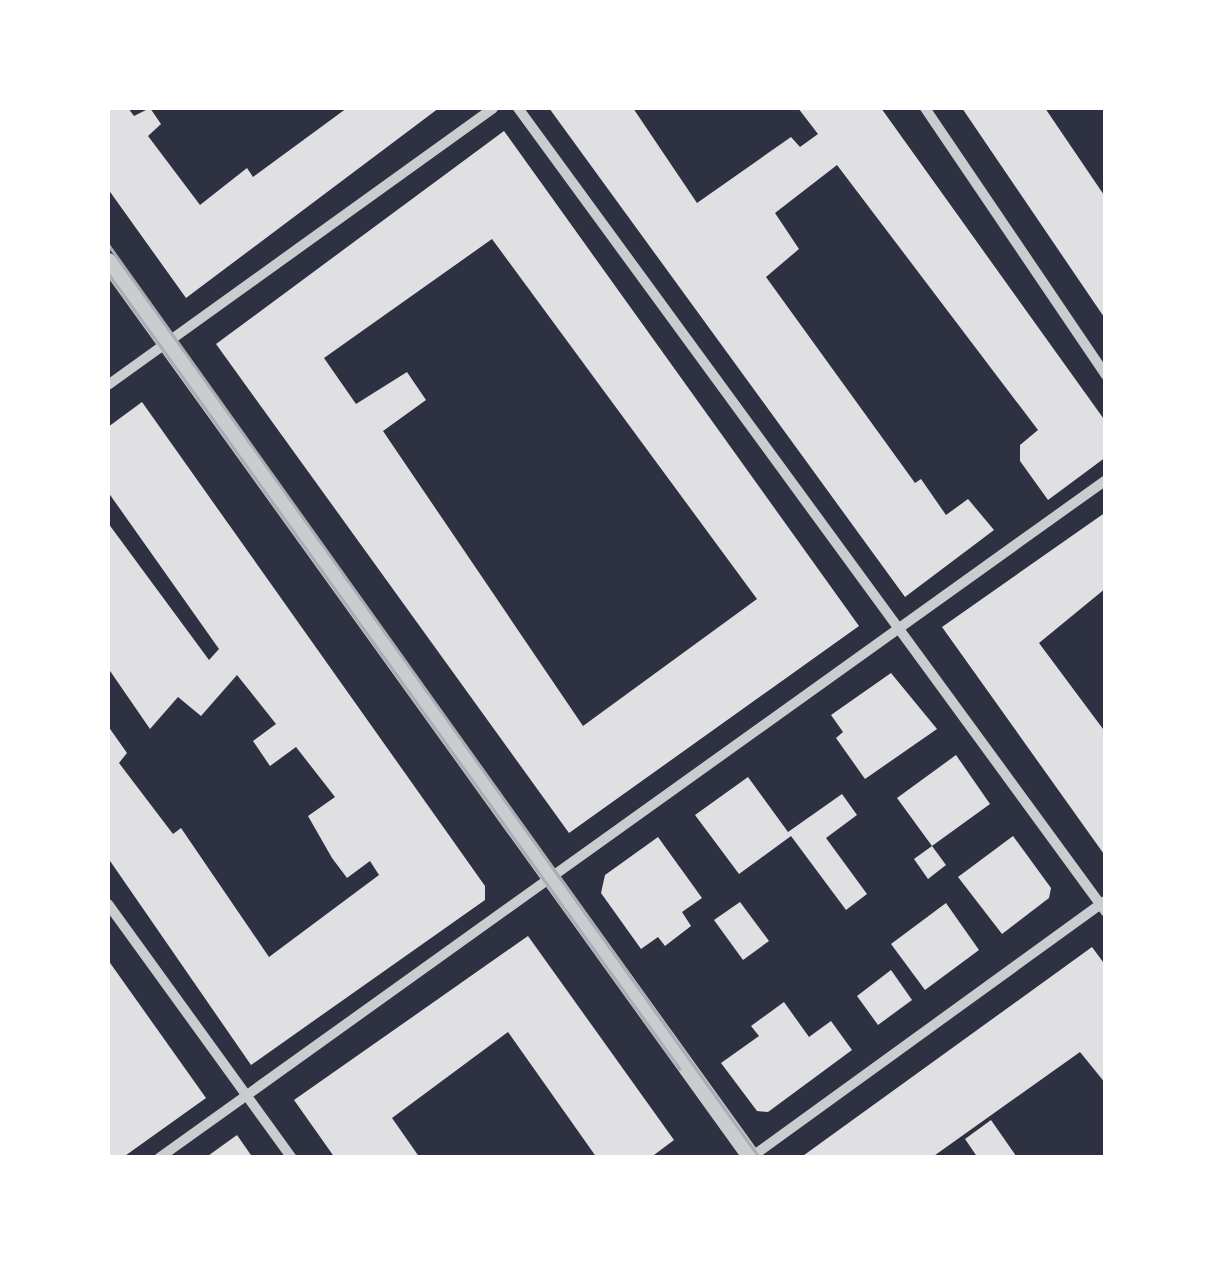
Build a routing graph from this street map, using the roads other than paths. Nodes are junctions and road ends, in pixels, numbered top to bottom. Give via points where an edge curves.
1 (493, 108) edge
2 (518, 108) edge
3 (925, 108) edge
4 (108, 262) edge
5 (167, 342) junction
6 (1106, 375) edge
7 (108, 385) edge
8 (1106, 480) edge
9 (900, 628) junction
10 (552, 878) junction
11 (108, 904) edge
12 (1104, 906) edge
13 (244, 1092) junction
14 (751, 1157) edge
15 (159, 1158) edge
16 (292, 1158) edge

1 - 5 street
2 - 9 street
3 - 6 street
4 - 5 street
5 - 7 street
5 - 10 street
8 - 9 street
9 - 10 street
9 - 12 street
10 - 13 street
10 - 14 street
11 - 13 street
12 - 14 street
13 - 15 street
13 - 16 street

